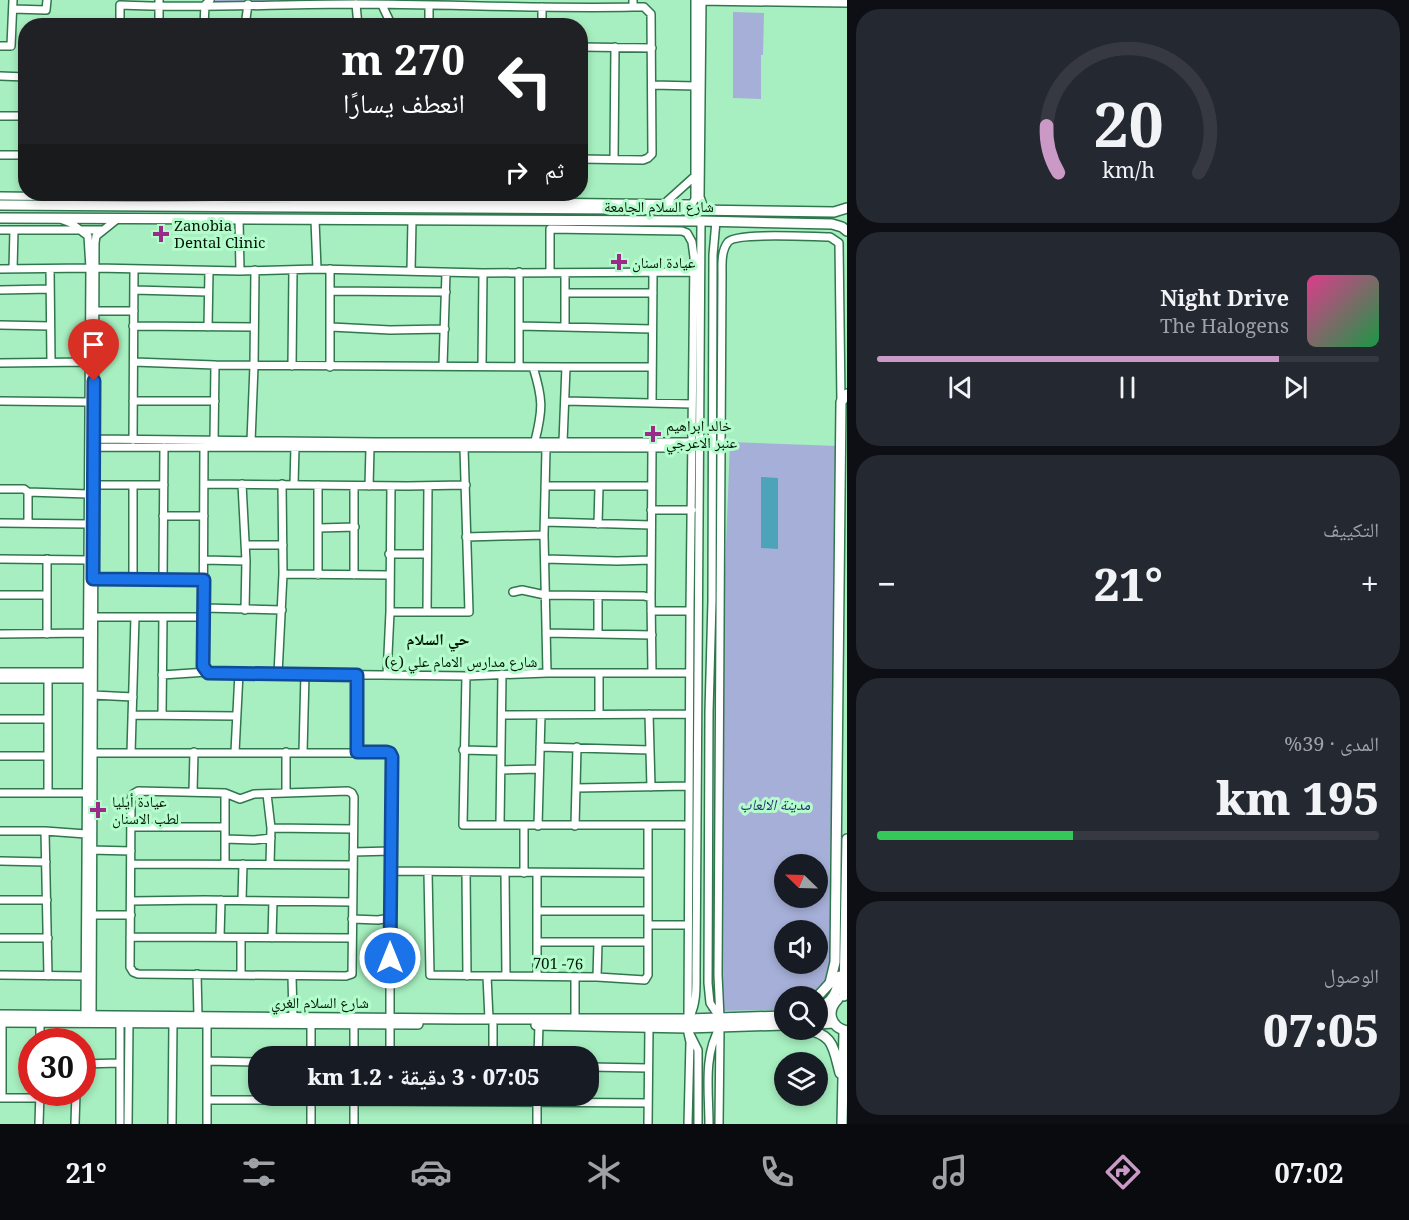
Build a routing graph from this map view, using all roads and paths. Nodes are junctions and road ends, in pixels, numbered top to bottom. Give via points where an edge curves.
1 (13, 0) edge
2 (47, 0) edge
3 (699, 1) edge
4 (159, 3) edge
5 (208, 3) edge
6 (358, 3) edge
7 (521, 3) edge
8 (633, 3) edge
9 (846, 3) edge
10 (248, 4) junction
11 (596, 4) edge
12 (382, 5) junction
13 (429, 5) junction
14 (542, 7) junction
15 (13, 9) junction
16 (120, 18) edge
17 (205, 18) edge
18 (246, 18) edge
19 (388, 18) edge
20 (429, 18) edge
21 (542, 18) edge
22 (0, 46) edge
23 (615, 47) junction
24 (588, 48) edge
25 (652, 48) junction
26 (0, 76) edge
27 (18, 77) edge
28 (652, 85) junction
29 (695, 86) junction
30 (0, 116) edge
31 (18, 116) edge
32 (0, 155) edge
33 (18, 155) edge
34 (588, 159) edge
35 (614, 159) junction
36 (695, 176) junction
37 (0, 196) edge
38 (18, 197) edge
39 (88, 201) joint
40 (190, 201) edge
41 (225, 201) edge
42 (387, 201) edge
43 (428, 201) edge
44 (539, 201) edge
45 (414, 204) junction
46 (628, 204) junction
47 (664, 204) junction
48 (700, 204) junction
49 (0, 205) edge
50 (180, 206) junction
51 (243, 206) junction
52 (292, 207) junction
53 (310, 207) junction
54 (520, 208) junction
55 (846, 208) edge
56 (618, 209) junction
57 (816, 212) junction
58 (0, 218) edge
59 (61, 219) junction
60 (239, 219) junction
61 (292, 219) junction
62 (116, 220) junction
63 (313, 220) junction
64 (411, 220) junction
65 (520, 220) junction
66 (539, 220) junction
67 (701, 221) junction
68 (716, 221) junction
69 (816, 223) junction
70 (0, 230) edge
71 (14, 230) junction
72 (81, 230) junction
73 (846, 231) edge
74 (95, 234) junction
75 (93, 268) junction
76 (0, 269) edge
77 (13, 269) junction
78 (50, 269) junction
79 (134, 269) junction
80 (317, 269) junction
81 (330, 269) junction
82 (255, 270) junction
83 (293, 270) junction
84 (209, 271) junction
85 (240, 271) junction
86 (411, 271) junction
87 (519, 272) junction
88 (693, 272) junction
89 (446, 273) junction
90 (483, 273) junction
91 (550, 273) junction
92 (653, 273) junction
93 (565, 274) junction
94 (701, 277) junction
95 (713, 277) junction
96 (50, 289) junction
97 (0, 290) edge
98 (134, 290) junction
99 (331, 291) junction
100 (208, 292) junction
101 (446, 292) junction
102 (565, 293) junction
103 (653, 293) junction
104 (95, 311) junction
105 (134, 311) junction
106 (0, 325) edge
107 (50, 326) junction
108 (134, 326) junction
109 (519, 326) junction
110 (565, 326) junction
111 (208, 327) junction
112 (254, 327) junction
113 (331, 327) junction
114 (445, 329) junction
115 (652, 329) junction
116 (51, 362) junction
117 (88, 362) junction
118 (134, 362) junction
119 (0, 363) edge
120 (215, 365) junction
121 (443, 365) junction
122 (254, 366) junction
123 (292, 366) junction
124 (482, 366) junction
125 (330, 367) junction
126 (519, 367) junction
127 (533, 367) junction
128 (566, 367) junction
129 (652, 367) junction
130 (844, 398) edge
131 (0, 401) edge
132 (133, 401) junction
133 (215, 401) junction
134 (565, 401) junction
135 (88, 402) junction
136 (652, 403) junction
137 (692, 404) junction
138 (712, 413) junction
139 (722, 413) junction
140 (696, 414) junction
141 (133, 440) junction
142 (214, 441) junction
143 (251, 441) junction
144 (535, 441) junction
145 (563, 442) junction
146 (94, 443) junction
147 (692, 445) junction
148 (164, 447) junction
149 (204, 447) junction
150 (295, 447) junction
151 (370, 448) junction
152 (464, 448) junction
153 (546, 449) junction
154 (652, 449) junction
155 (91, 475) junction
156 (204, 484) junction
157 (242, 484) junction
158 (282, 484) junction
159 (294, 484) junction
160 (133, 485) junction
161 (164, 485) junction
162 (318, 485) junction
163 (466, 485) junction
164 (94, 486) junction
165 (354, 486) junction
166 (369, 486) junction
167 (391, 486) junction
168 (428, 486) junction
169 (545, 486) junction
170 (651, 486) junction
171 (599, 487) junction
172 (0, 489) edge
173 (28, 492) junction
174 (88, 494) junction
175 (651, 510) junction
176 (692, 510) junction
177 (163, 516) junction
178 (204, 516) junction
179 (545, 522) junction
180 (0, 523) edge
181 (28, 523) junction
182 (88, 524) junction
183 (598, 524) junction
184 (651, 525) junction
185 (355, 527) junction
186 (319, 528) junction
187 (544, 535) junction
188 (466, 537) junction
189 (245, 545) junction
190 (282, 545) junction
191 (389, 554) junction
192 (427, 554) junction
193 (0, 559) edge
194 (48, 559) junction
195 (545, 559) junction
196 (88, 560) junction
197 (204, 560) junction
198 (651, 560) junction
199 (246, 561) junction
200 (283, 574) junction
201 (318, 575) junction
202 (354, 575) junction
203 (389, 575) junction
204 (93, 579) junction
205 (133, 579) junction
206 (163, 579) junction
207 (204, 580) junction
208 (513, 592) dead end
209 (0, 595) edge
210 (47, 595) junction
211 (545, 595) junction
212 (598, 596) junction
213 (651, 598) junction
214 (699, 600) junction
215 (712, 601) junction
216 (204, 608) junction
217 (245, 610) junction
218 (282, 610) junction
219 (427, 611) junction
220 (651, 611) junction
221 (690, 611) junction
222 (390, 612) junction
223 (94, 617) junction
224 (135, 617) junction
225 (163, 617) junction
226 (204, 617) junction
227 (699, 625) junction
228 (712, 626) junction
229 (88, 633) junction
230 (546, 633) junction
231 (0, 634) edge
232 (47, 634) junction
233 (598, 634) junction
234 (652, 635) junction
235 (843, 647) edge
236 (0, 672) edge
237 (207, 672) junction
238 (238, 673) junction
239 (652, 673) junction
240 (689, 673) junction
241 (278, 674) junction
242 (306, 674) junction
243 (502, 674) junction
244 (547, 674) junction
245 (599, 674) junction
246 (87, 675) junction
247 (162, 675) junction
248 (357, 675) junction
249 (387, 675) junction
250 (466, 676) junction
251 (0, 680) edge
252 (48, 680) junction
253 (93, 695) junction
254 (133, 697) junction
255 (599, 713) junction
256 (649, 714) junction
257 (689, 714) junction
258 (132, 715) junction
259 (162, 715) junction
260 (502, 715) junction
261 (236, 716) junction
262 (541, 716) junction
263 (0, 719) edge
264 (48, 719) junction
265 (540, 747) junction
266 (577, 747) junction
267 (463, 750) junction
268 (650, 750) junction
269 (501, 751) junction
270 (194, 752) junction
271 (235, 752) junction
272 (286, 752) junction
273 (303, 752) junction
274 (357, 752) junction
275 (92, 753) junction
276 (131, 753) junction
277 (0, 756) edge
278 (48, 756) junction
279 (501, 770) junction
280 (539, 770) junction
281 (90, 774) junction
282 (689, 786) junction
283 (651, 787) junction
284 (576, 788) junction
285 (87, 792) junction
286 (193, 792) junction
287 (286, 792) junction
288 (0, 793) edge
289 (48, 793) junction
290 (225, 793) junction
291 (267, 794) junction
292 (693, 807) junction
293 (709, 807) junction
294 (719, 807) junction
295 (500, 825) junction
296 (524, 825) junction
297 (689, 825) junction
298 (538, 826) junction
299 (575, 826) junction
300 (648, 826) junction
301 (131, 827) junction
302 (225, 827) junction
303 (271, 828) junction
304 (353, 829) junction
305 (0, 831) edge
306 (45, 831) junction
307 (86, 834) junction
308 (225, 838) junction
309 (271, 838) junction
310 (846, 839) edge
311 (846, 845) edge
312 (91, 850) junction
313 (131, 851) junction
314 (391, 851) junction
315 (353, 852) junction
316 (837, 854) junction
317 (0, 861) edge
318 (46, 862) junction
319 (131, 864) junction
320 (225, 864) junction
321 (243, 864) junction
322 (270, 864) junction
323 (352, 865) junction
324 (390, 871) junction
325 (428, 872) junction
326 (466, 872) junction
327 (505, 873) junction
328 (524, 873) junction
329 (537, 873) junction
330 (648, 873) junction
331 (0, 900) edge
332 (47, 900) junction
333 (221, 900) junction
334 (242, 900) junction
335 (131, 901) junction
336 (273, 901) junction
337 (352, 902) junction
338 (537, 910) junction
339 (648, 912) junction
340 (92, 915) junction
341 (130, 915) junction
342 (390, 918) junction
343 (352, 919) junction
344 (648, 925) junction
345 (688, 925) junction
346 (130, 937) junction
347 (220, 937) junction
348 (0, 938) edge
349 (48, 938) junction
350 (241, 938) junction
351 (272, 938) junction
352 (352, 938) junction
353 (537, 942) junction
354 (648, 942) junction
355 (846, 942) edge
356 (598, 943) junction
357 (696, 966) junction
358 (708, 966) junction
359 (197, 974) junction
360 (241, 974) junction
361 (0, 975) edge
362 (48, 976) junction
363 (85, 976) junction
364 (292, 976) junction
365 (467, 976) junction
366 (487, 976) junction
367 (506, 976) junction
368 (537, 976) junction
369 (575, 977) junction
370 (597, 977) junction
371 (827, 986) edge
372 (845, 996) edge
373 (828, 1003) edge
374 (828, 1011) edge
375 (831, 1011) junction
376 (88, 1016) junction
377 (198, 1016) junction
378 (293, 1017) junction
379 (774, 1018) edge
380 (575, 1019) junction
381 (1, 1020) edge
382 (256, 1020) junction
383 (390, 1020) junction
384 (774, 1021) edge
385 (491, 1022) junction
386 (720, 1022) junction
387 (39, 1023) junction
388 (125, 1023) junction
389 (174, 1023) junction
390 (589, 1023) junction
391 (688, 1023) junction
392 (828, 1023) edge
393 (834, 1023) junction
394 (207, 1024) junction
395 (311, 1024) junction
396 (354, 1024) junction
397 (539, 1025) junction
398 (649, 1027) junction
399 (39, 1028) edge
400 (845, 1031) edge
401 (828, 1039) edge
402 (715, 1045) junction
403 (310, 1046) edge
404 (354, 1046) edge
405 (390, 1046) edge
406 (492, 1046) edge
407 (538, 1046) edge
408 (693, 1046) junction
409 (207, 1061) junction
410 (248, 1062) edge
411 (119, 1063) junction
412 (96, 1064) edge
413 (599, 1066) edge
414 (648, 1068) junction
415 (843, 1087) junction
416 (18, 1097) edge
417 (1, 1098) edge
418 (248, 1099) edge
419 (207, 1100) junction
420 (599, 1101) edge
421 (648, 1103) junction
422 (40, 1106) edge
423 (76, 1106) edge
424 (311, 1106) edge
425 (354, 1106) edge
426 (537, 1106) edge
427 (39, 1124) edge
428 (75, 1124) edge
429 (120, 1124) edge
430 (129, 1124) edge
431 (172, 1124) edge
432 (207, 1124) edge
433 (311, 1124) edge
434 (354, 1124) edge
435 (537, 1124) edge
436 (648, 1124) edge
437 (688, 1124) edge
438 (698, 1124) edge
439 (709, 1124) edge
440 (719, 1124) edge
441 (843, 1124) edge

1 - 15 street
2 - 15 street via 46,10
3 - 9 street
3 - 29 street
3 - 48 street
4 - 5 street
4 - 16 street via 120,5
5 - 10 street
5 - 17 street
6 - 10 street
6 - 12 street
7 - 13 street
7 - 14 street
8 - 11 street
8 - 25 street via 650,11
10 - 18 street
11 - 14 street
12 - 13 street
12 - 19 street
13 - 20 street
14 - 21 street
15 - 22 street via 11,46
23 - 24 street
23 - 25 street
23 - 35 street
25 - 28 street
26 - 27 street
28 - 29 street
28 - 35 street via 651,156 643,160
29 - 36 street
30 - 31 street
32 - 33 street
34 - 35 street
36 - 47 street
36 - 48 street
37 - 38 street
39 - 49 main road, شارع السلام الجامعة
39 - 50 main road, شارع السلام الجامعة
40 - 50 street
41 - 51 street
42 - 45 street
43 - 45 street
44 - 46 street
44 - 54 main road, شارع السلام الجامعة
44 - 56 main road, شارع السلام الجامعة
44 - 66 main road via 535,213
45 - 53 main road, شارع السلام الجامعة
45 - 54 main road, شارع السلام الجامعة
46 - 47 street
46 - 56 main road
47 - 48 street
48 - 56 main road, شارع السلام الجامعة
48 - 57 main road, شارع السلام الجامعة
50 - 51 main road, شارع السلام الجامعة
51 - 52 main road, شارع السلام الجامعة
52 - 53 main road, شارع السلام الجامعة
52 - 61 main road
53 - 63 main road via 307,214
54 - 65 main road
55 - 57 main road, شارع السلام الجامعة via 840,212
57 - 69 main road
58 - 59 main road, شارع السلام الجامعة
59 - 62 main road, شارع السلام الجامعة
59 - 72 street
60 - 61 main road, شارع السلام الجامعة
60 - 62 main road, شارع السلام الجامعة
60 - 85 street
61 - 63 main road, شارع السلام الجامعة
62 - 74 street
63 - 64 main road, شارع السلام الجامعة
63 - 80 street
64 - 65 main road, شارع السلام الجامعة
64 - 86 street
65 - 66 main road, شارع السلام الجامعة
66 - 67 main road, شارع السلام الجامعة
67 - 68 main road, شارع السلام الجامعة
67 - 94 street
68 - 69 main road, شارع السلام الجامعة
68 - 95 street
69 - 73 main road, شارع السلام الجامعة via 837,225
70 - 71 street
71 - 72 street
71 - 77 street
72 - 74 street
72 - 74 street
74 - 75 street
75 - 78 street
75 - 79 street
75 - 104 street
75 - 117 street
76 - 77 street
77 - 78 street
78 - 96 street
79 - 84 street
79 - 98 street
80 - 81 street
80 - 83 street
81 - 86 street
81 - 99 street
82 - 83 street
82 - 85 street
82 - 112 street
83 - 123 street
84 - 85 street
84 - 100 street
86 - 89 street
87 - 90 street
87 - 91 street
87 - 109 street
88 - 91 street via 692,242 687,233 550,229
88 - 92 street
88 - 137 street
89 - 90 street
89 - 101 street
90 - 124 street
91 - 93 street
92 - 93 street
92 - 103 street
93 - 102 street
94 - 95 street via 707,273
94 - 140 street
95 - 138 street
96 - 97 street
96 - 107 street
98 - 100 street
98 - 105 street
99 - 101 street
99 - 113 street
100 - 111 street
101 - 114 street
102 - 103 street
102 - 110 street
103 - 115 street
104 - 105 street
104 - 146 street
105 - 108 street
106 - 107 street
107 - 116 street
108 - 111 street
108 - 118 street
109 - 110 street
109 - 126 street
110 - 115 street
111 - 112 street
112 - 122 street
113 - 114 street
113 - 125 street
114 - 121 street
115 - 129 street
116 - 117 street
116 - 119 street
117 - 135 street
118 - 120 street
118 - 132 street
120 - 122 street
120 - 133 street
121 - 124 street
121 - 125 street
122 - 123 street
122 - 143 street
123 - 125 street
124 - 126 street
126 - 127 street
127 - 128 street
127 - 144 street via 542,398
128 - 129 street
128 - 134 street
129 - 136 street
130 - 139 street via 839,243 830,237 735,237 724,248 723,258
130 - 235 main road
131 - 135 street
132 - 133 street
132 - 141 street
133 - 142 street
134 - 136 street
134 - 145 street
135 - 155 street
136 - 137 street
137 - 140 street
138 - 139 street
138 - 215 street
139 - 294 street
140 - 147 street
140 - 214 street
141 - 142 street
141 - 146 street
142 - 143 street
143 - 144 street
144 - 145 street
145 - 147 street
146 - 148 street
146 - 155 street
147 - 154 street
147 - 176 street
148 - 149 street
148 - 161 street
149 - 150 street
149 - 156 street
150 - 151 street
150 - 159 street
151 - 152 street
151 - 166 street
152 - 153 street
152 - 163 street
153 - 154 street
153 - 169 street
154 - 170 street
155 - 164 street
155 - 174 street
156 - 157 street
156 - 178 street
157 - 158 street
157 - 189 street
158 - 159 street
158 - 190 street
159 - 162 street
160 - 161 street
160 - 164 street
160 - 205 street
161 - 177 street
162 - 165 street
162 - 186 street
163 - 168 street
163 - 188 street
164 - 204 street
165 - 166 street
165 - 185 street
166 - 167 street
167 - 168 street
167 - 191 street
168 - 192 street
169 - 171 street
169 - 179 street
170 - 171 street
170 - 175 street
171 - 183 street
172 - 173 street
173 - 174 street
173 - 181 street
174 - 182 street
175 - 176 street
175 - 184 street
176 - 221 street
177 - 178 street
177 - 206 street
178 - 197 street
179 - 183 street
179 - 187 street
180 - 181 street
181 - 182 street
182 - 196 street
183 - 184 street
184 - 198 street
185 - 186 street
185 - 202 street
186 - 201 street
187 - 188 street
187 - 195 street
188 - 219 street via 469,612
189 - 190 street
189 - 199 street
190 - 200 street
191 - 192 street
191 - 203 street
192 - 219 street
193 - 194 street
194 - 196 street
194 - 210 street
195 - 198 street
195 - 211 street
196 - 229 street
197 - 199 street
197 - 207 street
198 - 213 street
199 - 217 street
200 - 201 street
200 - 218 street
201 - 202 street
202 - 203 street
203 - 222 street
204 - 205 street
204 - 223 street
205 - 206 street
206 - 207 street
207 - 216 street
208 - 211 street via 524,590
209 - 210 street
210 - 232 street
211 - 212 street
211 - 230 street
212 - 213 street
212 - 233 street
213 - 220 street
214 - 215 street via 706,605
214 - 227 street
215 - 228 street
216 - 217 street
216 - 226 street
217 - 218 street
218 - 241 street
219 - 222 street
220 - 221 street
220 - 234 street
221 - 240 street
222 - 249 street
223 - 224 street
223 - 253 street
224 - 225 street
224 - 254 street
225 - 226 street
225 - 247 street
226 - 237 street via 203,666
227 - 228 street via 706,621
227 - 292 street
228 - 293 street
229 - 232 street
229 - 246 street
230 - 233 street
230 - 244 street
231 - 232 street
233 - 234 street
234 - 239 street
235 - 316 main road
236 - 246 street
237 - 238 street, شارع مدارس الامام علي (ع)
237 - 247 street, شارع مدارس الامام علي (ع)
238 - 241 street, شارع مدارس الامام علي (ع)
238 - 261 street
239 - 240 street, شارع مدارس الامام علي (ع)
239 - 245 street, شارع مدارس الامام علي (ع)
240 - 257 street
241 - 242 street, شارع مدارس الامام علي (ع)
242 - 248 street, شارع مدارس الامام علي (ع)
242 - 273 street
243 - 244 street, شارع مدارس الامام علي (ع)
243 - 250 street, شارع مدارس الامام علي (ع)
243 - 260 street
244 - 245 street, شارع مدارس الامام علي (ع)
245 - 255 street
246 - 252 street
246 - 281 street
247 - 259 street
248 - 249 street, شارع مدارس الامام علي (ع)
248 - 274 street
249 - 250 street, شارع مدارس الامام علي (ع)
250 - 267 street
251 - 252 street
252 - 264 street
253 - 254 street
253 - 275 street
254 - 258 street
255 - 256 street
255 - 262 street
256 - 257 street
256 - 268 street
257 - 282 street
258 - 259 street
258 - 276 street
259 - 261 street
260 - 262 street
260 - 269 street
261 - 271 street
262 - 265 street
263 - 264 street
264 - 278 street
265 - 266 street
265 - 280 street
266 - 268 street
266 - 284 street
267 - 269 street
267 - 295 street via 463,825
268 - 283 street
269 - 279 street
270 - 271 street
270 - 276 street
270 - 286 street
271 - 272 street
272 - 273 street
272 - 287 street
273 - 274 street
274 - 314 street via 390,753
275 - 276 street
275 - 281 street
277 - 278 street
278 - 289 street
279 - 280 street
279 - 295 street
280 - 298 street
281 - 285 street
281 - 312 street
282 - 283 street
282 - 292 street
283 - 284 street
284 - 299 street
285 - 289 street
285 - 307 street
286 - 290 street
286 - 301 street via 138,791 131,799
287 - 291 street
287 - 304 street via 352,793
288 - 289 street
290 - 291 street via 240,799
290 - 302 street
291 - 303 street
292 - 297 street
292 - 357 street
293 - 294 street
293 - 358 street
294 - 386 street
295 - 296 street
296 - 298 street
296 - 328 street
297 - 300 street
297 - 345 street
298 - 299 street
299 - 300 street
300 - 330 street
301 - 302 street
301 - 313 street
302 - 308 street
303 - 304 street
303 - 309 street
304 - 315 street
305 - 306 street
306 - 307 street
306 - 318 street
307 - 363 street
308 - 309 street
308 - 320 street
309 - 322 street
310 - 311 main road
311 - 316 main road
311 - 355 main road
312 - 313 street
312 - 340 street
313 - 319 street
314 - 315 street
314 - 324 street
315 - 323 street
316 - 371 main road via 836,963
317 - 318 street
318 - 332 street
319 - 320 street
319 - 335 street
320 - 321 street
321 - 322 street
321 - 334 street
322 - 323 street
323 - 337 street
324 - 325 street
324 - 342 street
325 - 326 street
325 - 365 street, 701 -76 via 430,975
326 - 327 street
326 - 365 street
327 - 328 street
327 - 367 street
328 - 329 street
329 - 330 street
329 - 338 street
330 - 339 street
331 - 332 street
332 - 349 street
333 - 334 street
333 - 335 street
333 - 347 street
334 - 336 street
335 - 341 street
336 - 337 street
336 - 351 street
337 - 343 street
338 - 339 street
338 - 353 street
339 - 344 street
340 - 341 street
340 - 376 street
341 - 346 street
342 - 343 street
342 - 383 street
343 - 352 street
344 - 345 street
344 - 354 street
345 - 391 street
346 - 347 street
346 - 359 street via 133,972
347 - 350 street
348 - 349 street
349 - 362 street
350 - 351 street
350 - 360 street
351 - 352 street
352 - 364 street via 350,976
353 - 356 street
353 - 368 street
354 - 356 street
354 - 370 street, 701 -76 via 645,980
355 - 372 main road
355 - 373 main road via 836,994
356 - 370 street
357 - 358 street via 702,970
357 - 391 street via 696,994
358 - 386 street via 710,1003
359 - 360 street
359 - 377 street
360 - 364 street
361 - 362 street
362 - 363 street
363 - 376 street
364 - 378 street
365 - 366 street, 701 -76
366 - 367 street, 701 -76
366 - 385 street
367 - 368 street, 701 -76
368 - 369 street, 701 -76
369 - 370 street, 701 -76
369 - 380 street
372 - 375 main road via 835,1001
374 - 375 main road
375 - 393 main road
376 - 377 main road, شارع السلام الغري
376 - 381 main road, شارع السلام الغري
377 - 382 main road, شارع السلام الغري
378 - 382 main road, شارع السلام الغري
378 - 383 main road, شارع السلام الغري
379 - 386 main road, شارع السلام الغري
380 - 385 main road, شارع السلام الغري
380 - 390 main road, شارع السلام الغري
381 - 387 main road, شارع السلام الغري
381 - 417 street
382 - 394 main road, شارع السلام الغري
382 - 395 main road, شارع السلام الغري
383 - 385 main road, شارع السلام الغري
383 - 396 main road, شارع السلام الغري
383 - 405 street
384 - 386 main road, شارع السلام الغري
385 - 397 main road, شارع السلام الغري
385 - 406 street
386 - 391 main road, شارع السلام الغري
386 - 402 street
387 - 388 main road, شارع السلام الغري
387 - 399 street
388 - 389 main road, شارع السلام الغري
388 - 411 street
388 - 430 street
389 - 394 main road, شارع السلام الغري
389 - 431 street
390 - 391 main road, شارع السلام الغري
390 - 397 main road, شارع السلام الغري
390 - 398 main road, شارع السلام الغري
391 - 398 main road, شارع السلام الغري
391 - 408 street
392 - 393 main road
393 - 400 main road
394 - 409 street
395 - 396 main road, شارع السلام الغري
395 - 403 street
396 - 404 street
397 - 407 street
398 - 414 street
400 - 415 main road
401 - 415 main road
402 - 408 street
402 - 439 street via 709,1056
402 - 440 street
408 - 437 street
408 - 438 street via 698,1055
409 - 410 street
409 - 419 street
411 - 412 street
411 - 429 street
413 - 414 street
414 - 421 street
415 - 441 main road
416 - 417 street
418 - 419 street
419 - 432 street
420 - 421 street
421 - 436 street
422 - 427 street
423 - 428 street
424 - 433 street
425 - 434 street
426 - 435 street

